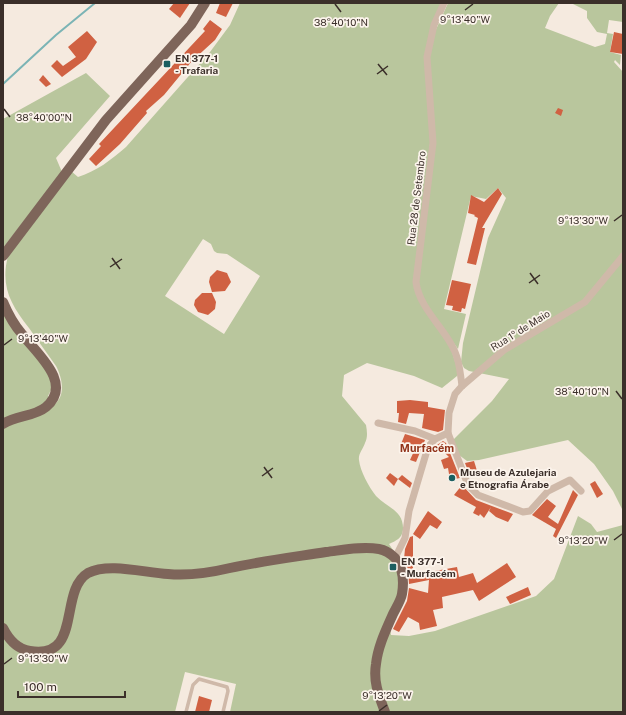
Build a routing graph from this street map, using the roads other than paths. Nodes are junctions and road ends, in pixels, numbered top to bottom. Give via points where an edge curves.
1 (205, 3) edge
2 (444, 3) edge
3 (3, 256) edge
4 (623, 256) edge
5 (3, 302) edge
6 (462, 386) junction
7 (378, 423) dead end
8 (3, 424) edge
9 (448, 433) junction
10 (435, 439) junction
11 (581, 491) dead end
12 (395, 558) junction
13 (3, 628) edge
14 (186, 712) edge
15 (223, 712) edge
16 (385, 712) edge

1 - 3 main road via 191,25 106,120
2 - 6 street, Rua 28 de Setembro via 434,25 427,57 433,143 416,282 420,297 458,357
4 - 6 street, Rua 1º de Maio via 585,302 504,350
5 - 8 main road via 21,333 50,368 56,384 54,396 44,408
6 - 9 street, Rua 1º de Maio via 455,394 449,413
7 - 10 street via 415,431
9 - 10 street
9 - 11 street via 468,485 478,495 523,512 530,511 548,491 570,480
10 - 12 street via 428,447 409,511 405,538
12 - 13 main road via 378,549 356,548 263,561 201,574 168,574 104,568 88,574 76,586 66,634 55,646 45,651 23,650 11,641
12 - 16 main road via 402,572 402,595 383,635 376,664 375,687
14 - 15 lane via 193,685 199,679 227,687

